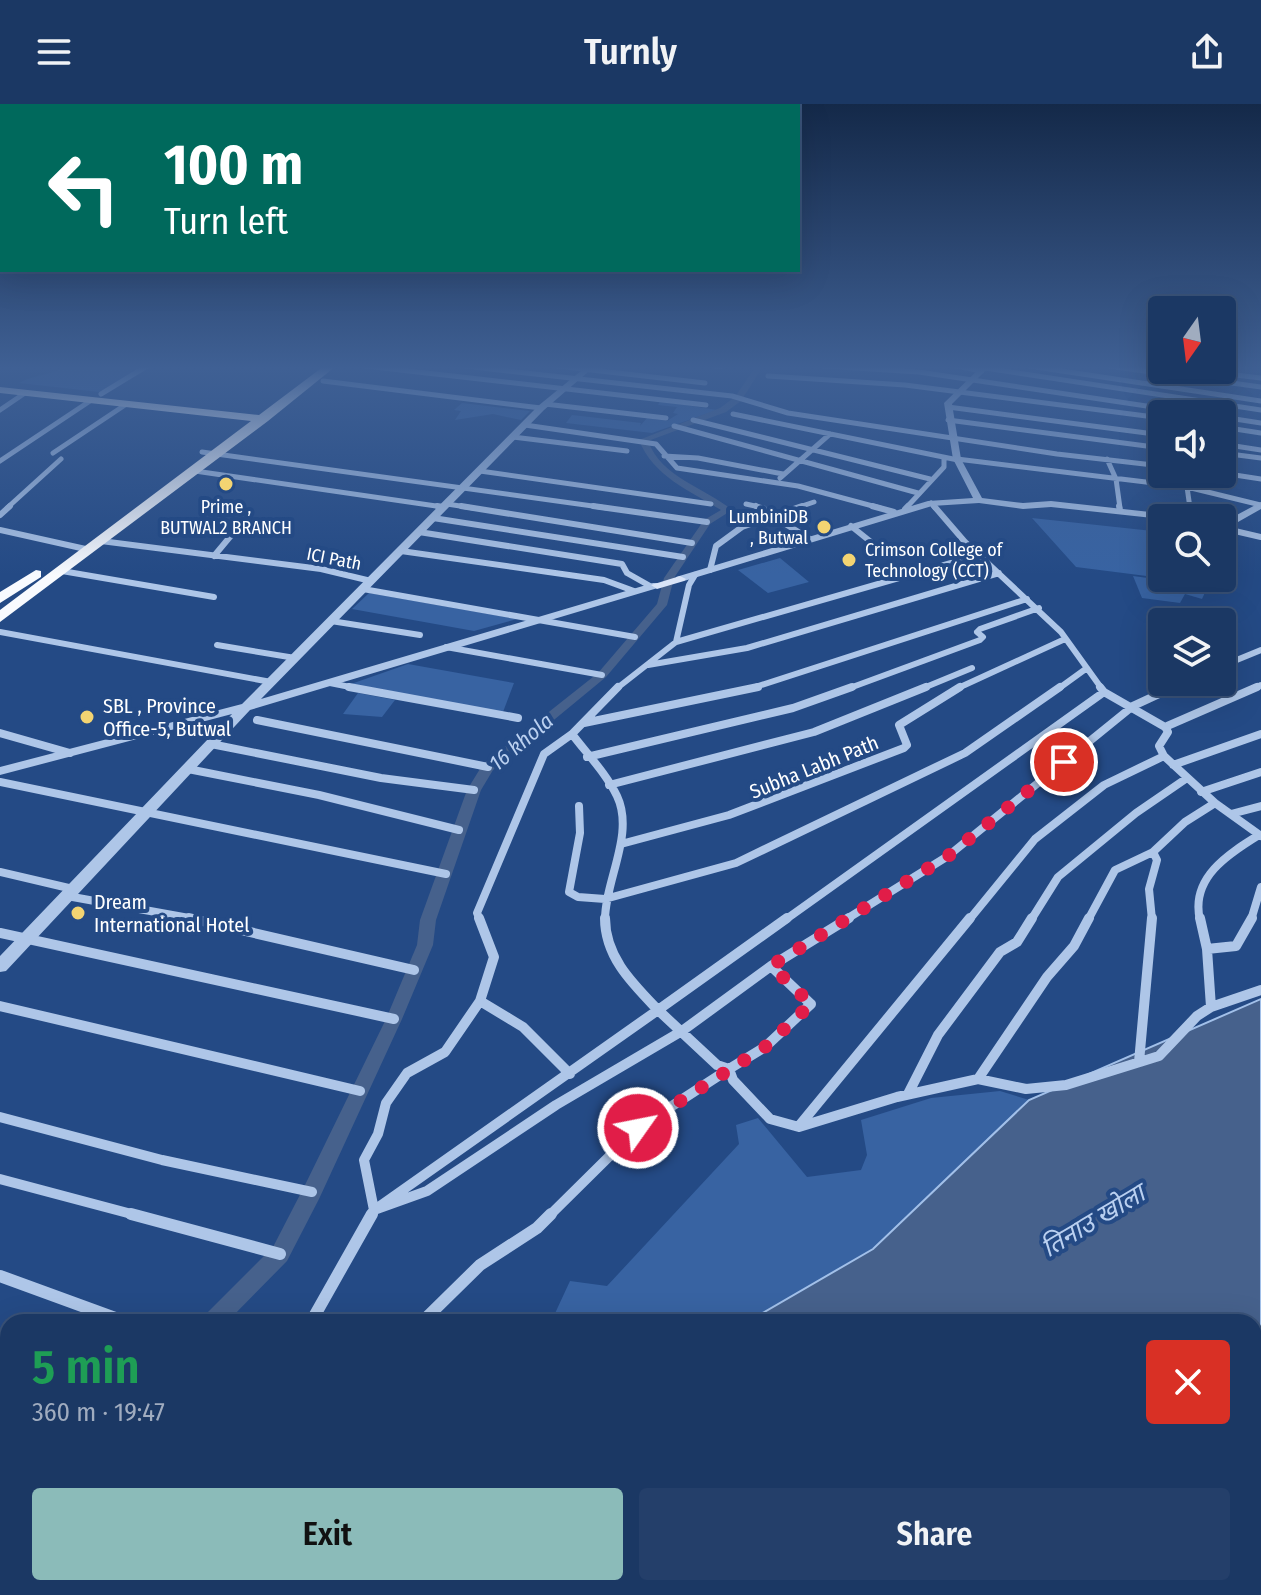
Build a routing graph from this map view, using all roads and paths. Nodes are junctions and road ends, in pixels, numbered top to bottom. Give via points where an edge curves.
1 (36, 436) edge
2 (79, 436) edge
3 (228, 436) edge
4 (237, 436) edge
5 (599, 436) edge
6 (707, 436) edge
7 (751, 436) edge
8 (829, 436) edge
9 (838, 436) edge
10 (936, 436) edge
11 (1067, 436) edge
12 (513, 437) joint
13 (952, 438) junction
14 (1148, 446) edge
15 (1236, 446) edge
16 (816, 449) junction
17 (1261, 450) edge
18 (627, 451) dead end
19 (202, 452) junction
20 (0, 453) edge
21 (9, 453) junction
22 (53, 453) dead end
23 (217, 454) junction
24 (1236, 455) edge
25 (663, 456) junction
26 (944, 458) junction
27 (1261, 458) edge
28 (61, 459) dead end
29 (1107, 459) junction
30 (958, 460) junction
31 (0, 461) edge
32 (796, 461) junction
33 (1148, 464) edge
34 (195, 471) junction
35 (480, 471) junction
36 (783, 474) junction
37 (1236, 475) edge
38 (930, 479) junction
39 (1116, 479) junction
40 (1261, 479) edge
41 (777, 482) junction
42 (1148, 483) edge
43 (463, 488) junction
44 (1191, 488) edge
45 (918, 493) junction
46 (979, 500) junction
47 (814, 502) dead end
48 (931, 503) junction
49 (711, 504) dead end
50 (746, 504) dead end
51 (1261, 505) edge
52 (445, 506) junction
53 (900, 511) junction
54 (1120, 511) junction
55 (1148, 514) edge
56 (0, 515) edge
57 (774, 515) junction
58 (433, 518) junction
59 (1236, 519) edge
60 (707, 522) dead end
61 (239, 526) dead end
62 (851, 526) junction
63 (0, 530) edge
64 (1236, 531) edge
65 (419, 532) junction
66 (1261, 537) edge
67 (810, 539) junction
68 (692, 543) dead end
69 (75, 545) junction
70 (96, 546) junction
71 (401, 551) junction
72 (979, 555) junction
73 (214, 556) junction
74 (683, 557) dead end
75 (891, 558) dead end
76 (710, 570) junction
77 (62, 571) junction
78 (999, 573) junction
79 (695, 575) junction
80 (680, 579) joint
81 (371, 581) junction
82 (654, 586) junction
83 (363, 589) junction
84 (634, 591) junction
85 (214, 597) dead end
86 (0, 599) edge
87 (1027, 599) junction
88 (1039, 608) junction
89 (0, 617) edge
90 (536, 620) junction
91 (331, 621) junction
92 (0, 632) edge
93 (420, 635) dead end
94 (635, 637) dead end
95 (1065, 639) junction
96 (676, 642) junction
97 (217, 645) dead end
98 (446, 647) junction
99 (1261, 650) edge
100 (295, 658) junction
101 (1236, 660) edge
102 (647, 665) junction
103 (972, 668) dead end
104 (1087, 668) junction
105 (602, 675) dead end
106 (271, 682) junction
107 (329, 682) junction
108 (1261, 685) edge
109 (1104, 692) junction
110 (1154, 696) edge
111 (1133, 706) junction
112 (246, 707) junction
113 (518, 718) dead end
114 (257, 720) dead end
115 (583, 723) junction
116 (1165, 727) junction
117 (0, 733) edge
118 (572, 734) junction
119 (1261, 734) edge
120 (211, 744) junction
121 (70, 753) junction
122 (1164, 756) junction
123 (587, 757) junction
124 (1173, 765) junction
125 (488, 767) dead end
126 (188, 769) junction
127 (0, 771) edge
128 (1261, 772) edge
129 (1187, 778) junction
130 (0, 782) edge
131 (609, 785) junction
132 (474, 790) dead end
133 (1201, 792) junction
134 (1215, 803) junction
135 (579, 806) dead end
136 (1261, 806) edge
137 (146, 812) junction
138 (1231, 814) junction
139 (459, 830) dead end
140 (1260, 836) edge
141 (621, 844) junction
142 (1153, 852) junction
143 (0, 872) edge
144 (446, 874) dead end
145 (1261, 887) edge
146 (70, 892) junction
147 (605, 899) junction
148 (0, 933) edge
149 (26, 939) junction
150 (1207, 949) junction
151 (0, 966) edge
152 (771, 966) junction
153 (414, 970) dead end
154 (1261, 990) edge
155 (480, 1001) junction
156 (0, 1006) edge
157 (1211, 1007) junction
158 (658, 1010) junction
159 (394, 1019) dead end
160 (682, 1031) junction
161 (1139, 1062) junction
162 (729, 1069) junction
163 (570, 1074) junction
164 (978, 1079) junction
165 (360, 1091) dead end
166 (908, 1094) junction
167 (0, 1117) edge
168 (799, 1127) junction
169 (0, 1179) edge
170 (312, 1192) dead end
171 (374, 1210) junction
172 (280, 1254) dead end
173 (0, 1276) edge
174 (104, 1314) edge
175 (316, 1314) edge
176 (430, 1314) edge

1 - 21 street
2 - 22 street
3 - 19 highway
4 - 23 highway
5 - 25 street via 656,444
6 - 32 street
7 - 16 street
8 - 16 street
9 - 26 street
10 - 13 street
11 - 14 street
12 - 18 street
12 - 35 street
13 - 29 street
13 - 30 street
15 - 17 street
16 - 32 street
16 - 38 street
19 - 23 street
19 - 69 highway
20 - 21 street
21 - 31 street
23 - 34 highway
23 - 43 street
24 - 27 street
25 - 36 street
25 - 41 street via 677,468
26 - 30 street
26 - 38 street via 944,467
28 - 56 street
29 - 33 street
29 - 39 street
30 - 39 street
30 - 46 street
32 - 36 street
32 - 45 street
34 - 52 street
34 - 70 highway
35 - 43 street
35 - 49 street
36 - 41 street
37 - 40 street
38 - 45 street
39 - 42 street
39 - 54 street
41 - 53 street
43 - 52 street
43 - 60 street
44 - 51 street
45 - 53 street
46 - 48 street
46 - 54 street
47 - 57 street
48 - 53 street
48 - 72 street
50 - 57 street
51 - 59 street
52 - 58 street
52 - 68 street
53 - 62 street
54 - 55 street
57 - 67 street
57 - 76 street via 742,527 716,546
58 - 65 street
58 - 74 street
61 - 73 street
62 - 67 street
62 - 75 street
63 - 69 street, ICI Path
64 - 66 street
65 - 71 street
65 - 82 street via 622,564 627,573
67 - 76 street
69 - 70 street, ICI Path
69 - 86 highway
70 - 73 street, ICI Path
70 - 77 highway
71 - 81 street
71 - 84 street via 607,580
72 - 78 street
72 - 96 street
73 - 81 street, ICI Path
76 - 79 street
77 - 85 street
77 - 89 highway
78 - 87 street
78 - 102 street via 747,648
79 - 80 street
79 - 96 street
80 - 82 main road
81 - 83 street
82 - 84 street
83 - 90 street
83 - 91 street
84 - 90 street
87 - 88 street
87 - 115 street via 761,686
88 - 95 street
88 - 123 street via 980,629 980,640 793,708
90 - 94 street
90 - 98 street
91 - 93 street
91 - 100 street
92 - 106 street
95 - 104 street
95 - 141 street, Subha Labh Path via 906,718 899,725 904,748 743,812
96 - 102 street
97 - 100 street
98 - 105 street
98 - 107 street
99 - 101 street
100 - 106 street
102 - 115 street
103 - 131 street via 814,732
104 - 109 street
104 - 147 street via 965,753 736,863
106 - 112 street
107 - 112 street
107 - 113 street
108 - 116 street
109 - 111 street
109 - 158 street
110 - 111 street
111 - 116 street
111 - 152 street via 948,856
112 - 120 street
112 - 121 street
114 - 125 street
115 - 118 street
116 - 122 street via 1168,732 1159,746
117 - 121 street
118 - 123 street
118 - 155 street via 544,754 477,913 494,957
119 - 124 street
120 - 126 street
120 - 132 street via 381,778
121 - 127 street
122 - 124 street
122 - 168 street via 1104,785 1035,839
123 - 131 street
124 - 129 street
126 - 137 street
126 - 139 street
128 - 133 street
129 - 133 street
129 - 166 street via 1058,877 1017,942 1000,952 938,1035
130 - 137 street
131 - 141 street via 621,807
133 - 134 street
134 - 138 street
134 - 142 street
135 - 147 street via 580,833 567,889 578,897
136 - 138 street
137 - 144 street
137 - 146 street
138 - 140 street
140 - 150 street via 1224,856 1201,887 1198,911
141 - 147 street
142 - 161 street via 1153,930
142 - 164 street via 1115,870 1074,946
143 - 146 street
145 - 150 street via 1236,946
146 - 149 street
146 - 153 street
147 - 158 street via 603,924 619,971
148 - 149 street
149 - 151 street
149 - 159 street
150 - 157 street
152 - 160 street
152 - 162 street via 811,1004 765,1047
154 - 157 street
155 - 163 street via 523,1027
155 - 171 street via 445,1052 407,1073 386,1103 364,1160
156 - 165 street
157 - 161 street via 1159,1056
158 - 160 street
158 - 163 street
160 - 162 street via 717,1065
160 - 171 street via 556,1105 427,1191
161 - 164 street via 1066,1085 1026,1089
162 - 168 street via 770,1119
162 - 176 street via 638,1128 537,1228 480,1265
163 - 171 street
164 - 166 street
166 - 168 street
167 - 170 street
169 - 172 street
171 - 175 street
173 - 174 street

